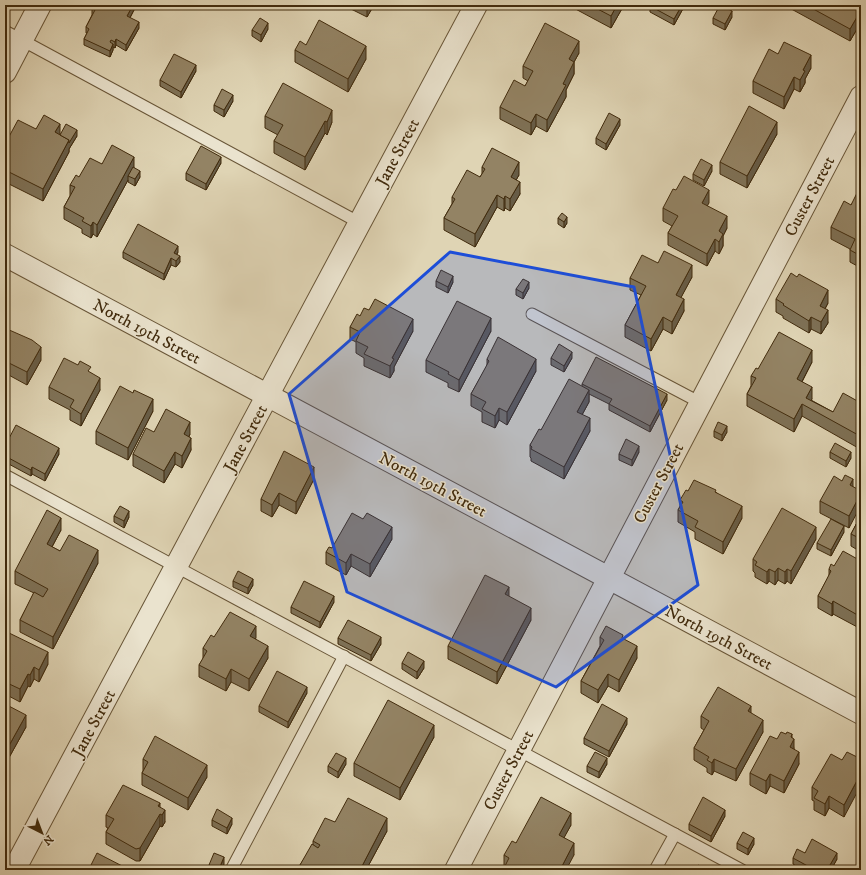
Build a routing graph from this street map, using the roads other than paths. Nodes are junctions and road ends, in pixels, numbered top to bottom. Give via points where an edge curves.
1 (40, 5) edge
2 (476, 5) edge
3 (14, 35) edge
4 (5, 72) edge
5 (861, 97) edge
6 (360, 222) junction
7 (5, 255) edge
8 (532, 314) dead end
9 (267, 395) junction
10 (701, 403) junction
11 (5, 476) edge
12 (176, 567) junction
13 (609, 578) junction
14 (344, 656) junction
15 (861, 713) edge
16 (519, 750) junction
17 (675, 834) junction
18 (14, 870) edge
19 (231, 870) edge
20 (456, 870) edge
21 (655, 870) edge
22 (742, 870) edge

1 - 3 street
2 - 6 street, Jane Street
3 - 4 street
3 - 6 lane
5 - 10 street, Custer Street
6 - 9 street, Jane Street
7 - 9 street, North 19th Street
8 - 10 lane
9 - 12 street, Jane Street
9 - 13 street, North 19th Street
10 - 13 street, Custer Street
11 - 12 lane
12 - 14 lane
12 - 18 street, Jane Street
13 - 15 street, North 19th Street
13 - 16 street, Custer Street
14 - 16 lane
14 - 19 lane
16 - 17 lane
16 - 20 street, Custer Street
17 - 21 lane
17 - 22 lane

